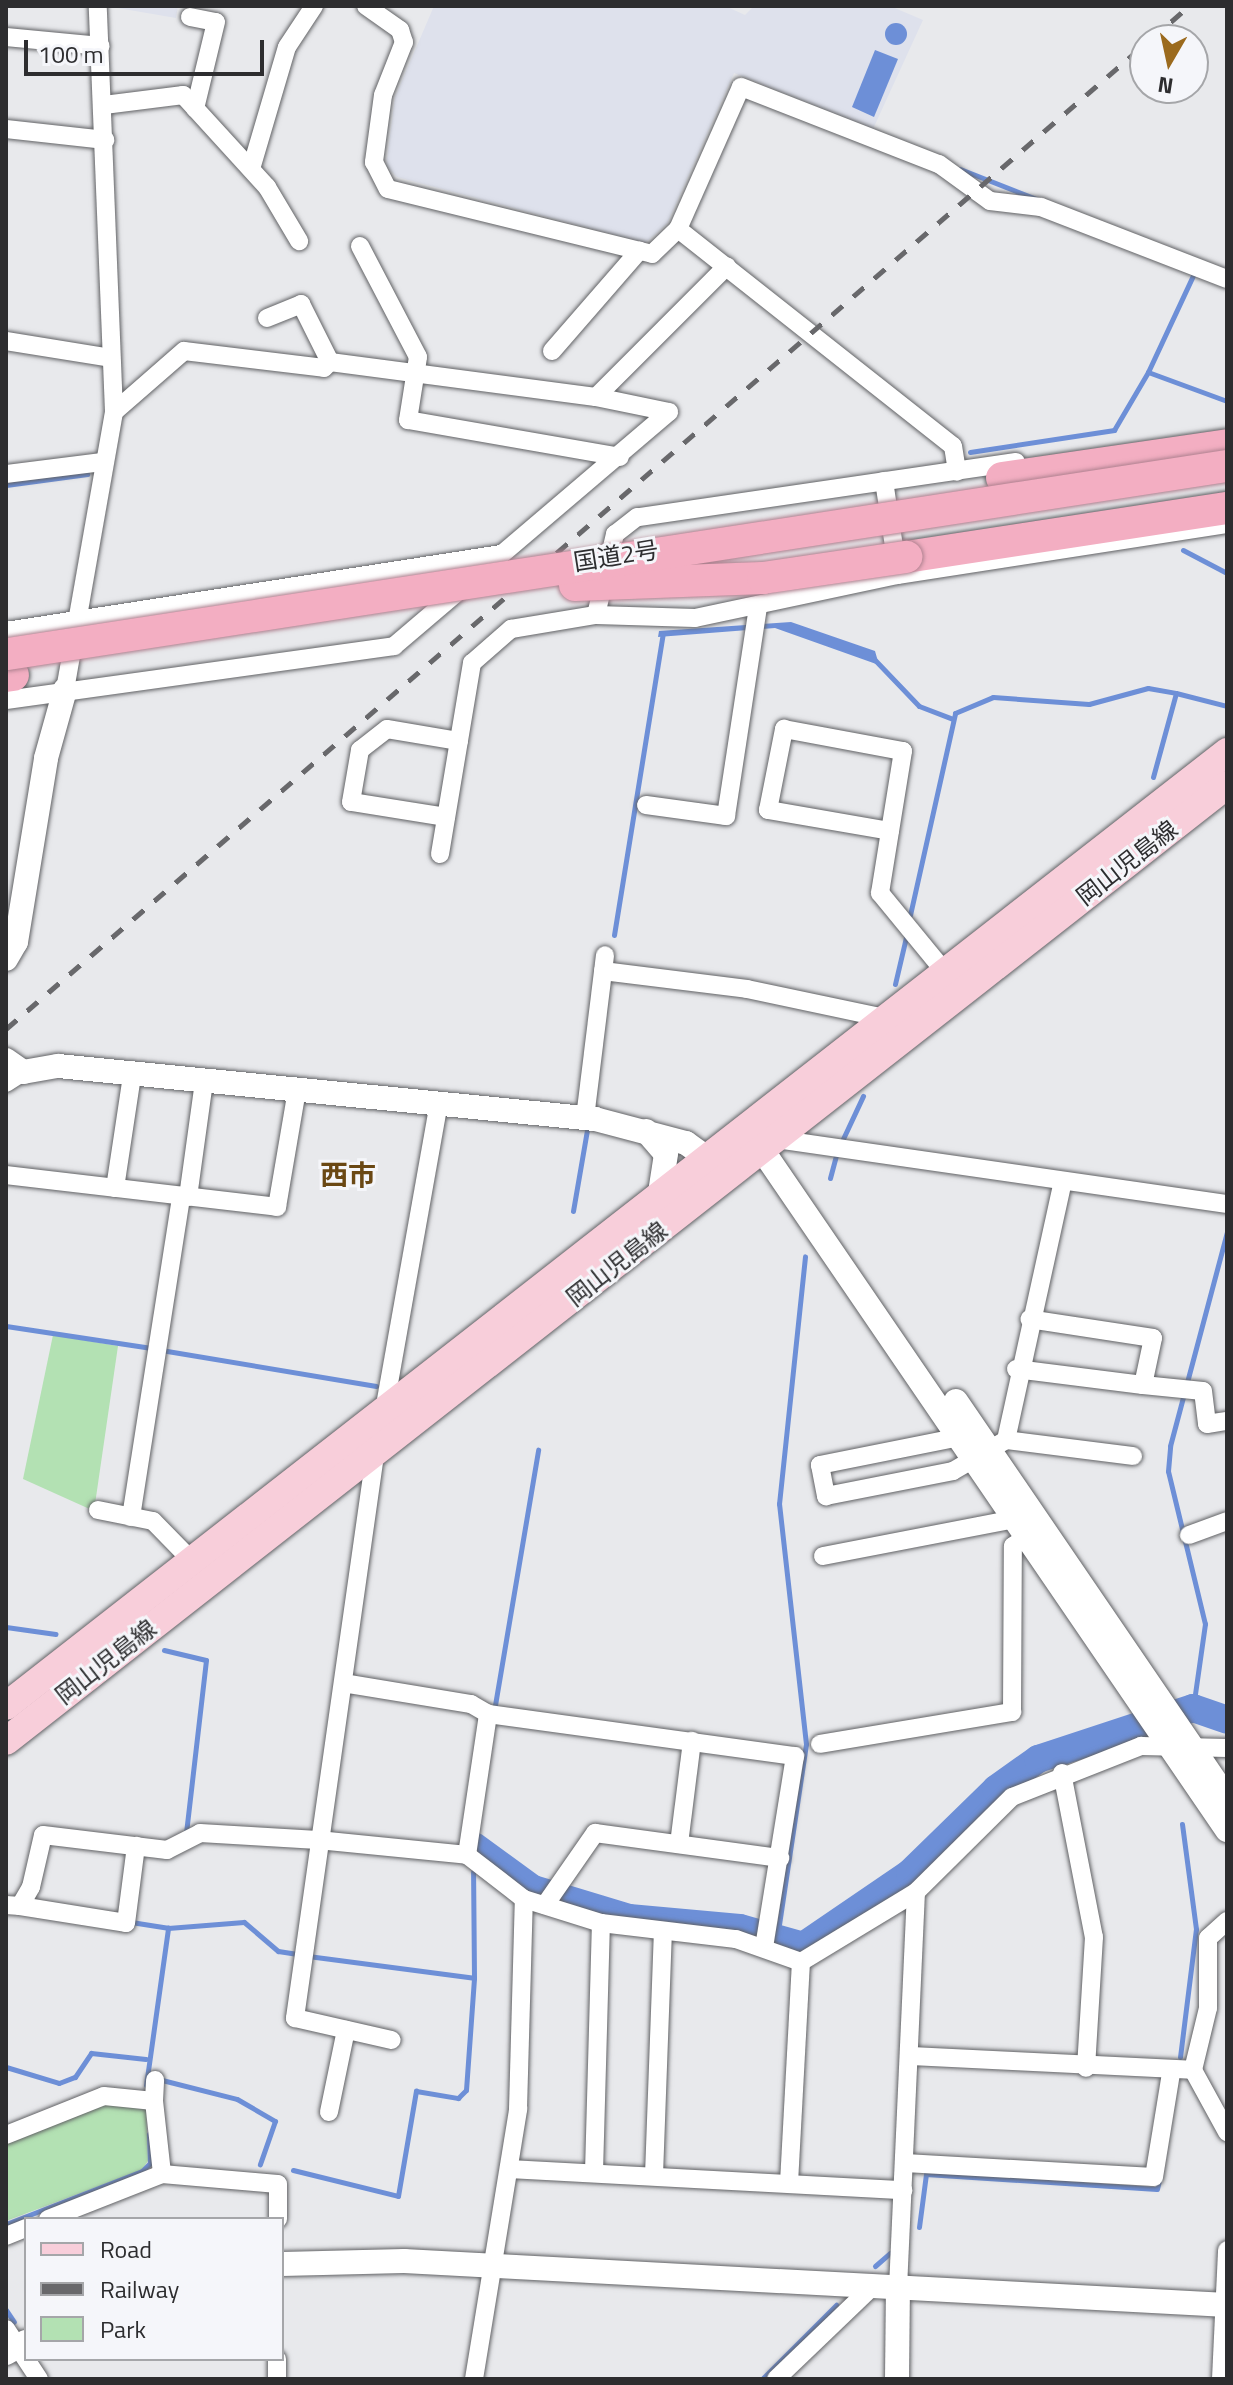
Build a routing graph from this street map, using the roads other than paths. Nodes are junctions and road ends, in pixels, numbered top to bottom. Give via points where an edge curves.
1 (98, 6) edge
2 (314, 6) edge
3 (366, 6) edge
4 (190, 17) dead end
5 (6, 37) edge
6 (101, 46) junction
7 (104, 105) junction
8 (195, 109) junction
9 (6, 129) edge
10 (105, 140) junction
11 (251, 169) junction
12 (678, 229) junction
13 (299, 241) dead end
14 (360, 246) dead end
15 (639, 251) junction
16 (727, 266) junction
17 (1225, 272) edge
18 (267, 318) dead end
19 (6, 341) edge
20 (552, 351) dead end
21 (111, 358) junction
22 (330, 362) junction
23 (415, 375) junction
24 (596, 397) junction
25 (114, 412) junction
26 (1227, 434) edge
27 (1227, 445) edge
28 (620, 457) junction
29 (103, 462) junction
30 (1227, 466) edge
31 (957, 472) junction
32 (6, 474) edge
33 (884, 481) junction
34 (1227, 488) edge
35 (1227, 508) edge
36 (1227, 524) edge
37 (501, 554) junction
38 (623, 555) junction
39 (898, 575) junction
40 (575, 585) junction
41 (596, 615) junction
42 (756, 619) junction
43 (80, 621) junction
44 (8, 665) edge
45 (65, 690) junction
46 (459, 741) junction
47 (1227, 752) edge
48 (1225, 790) edge
49 (646, 805) dead end
50 (446, 817) junction
51 (890, 831) junction
52 (440, 854) dead end
53 (6, 959) edge
54 (944, 971) junction
55 (885, 1018) junction
56 (12, 1072) edge
57 (132, 1075) junction
58 (204, 1082) junction
59 (297, 1090) junction
60 (439, 1103) junction
61 (585, 1118) junction
62 (643, 1129) junction
63 (761, 1133) junction
64 (720, 1167) junction
65 (6, 1175) edge
66 (1062, 1185) junction
67 (115, 1188) junction
68 (185, 1196) junction
69 (659, 1199) junction
70 (1227, 1204) edge
71 (1029, 1319) junction
72 (1016, 1369) junction
73 (1143, 1385) junction
74 (385, 1409) junction
75 (1227, 1421) edge
76 (960, 1437) junction
77 (991, 1451) junction
78 (375, 1452) junction
79 (1133, 1456) dead end
80 (98, 1510) dead end
81 (131, 1517) junction
82 (1227, 1521) edge
83 (1027, 1527) junction
84 (1189, 1535) dead end
85 (823, 1556) dead end
86 (192, 1561) junction
87 (343, 1683) junction
88 (6, 1706) edge
89 (488, 1714) junction
90 (1173, 1735) junction
91 (6, 1741) edge
92 (692, 1741) junction
93 (820, 1744) dead end
94 (1227, 1748) edge
95 (1062, 1773) junction
96 (1227, 1799) edge
97 (1227, 1830) edge
98 (318, 1840) junction
99 (679, 1844) junction
100 (136, 1846) junction
101 (467, 1855) junction
102 (780, 1858) junction
103 (916, 1892) junction
104 (551, 1898) junction
105 (524, 1899) junction
106 (13, 1906) edge
107 (1227, 1921) edge
108 (601, 1923) junction
109 (663, 1932) junction
110 (766, 1940) junction
111 (801, 1962) junction
112 (346, 2030) junction
113 (392, 2040) dead end
114 (910, 2056) junction
115 (1086, 2068) junction
116 (1193, 2070) junction
117 (1171, 2073) junction
118 (155, 2080) dead end
119 (154, 2101) junction
120 (329, 2112) dead end
121 (1227, 2132) edge
122 (6, 2135) edge
123 (905, 2163) junction
124 (509, 2169) junction
125 (594, 2172) junction
126 (162, 2174) junction
127 (654, 2175) junction
128 (789, 2183) junction
129 (903, 2190) junction
130 (53, 2217) edge
131 (278, 2217) edge
132 (1227, 2250) edge
133 (284, 2264) edge
134 (493, 2266) junction
135 (872, 2287) junction
136 (898, 2288) junction
137 (1226, 2305) edge
138 (27, 2361) edge
139 (39, 2379) edge
140 (474, 2379) edge
141 (776, 2379) edge
142 (897, 2379) edge
143 (1221, 2379) edge

1 - 6 street
2 - 11 street via 287,47
3 - 15 street via 400,30 404,42 383,95 374,162 383,182
4 - 8 street via 216,22
5 - 6 street
6 - 7 street
7 - 8 street via 168,93
7 - 10 street
8 - 11 street
9 - 10 street
10 - 21 street
11 - 13 street
12 - 15 street via 652,254
12 - 16 street
12 - 17 street via 741,87 939,164 990,201 1041,207
14 - 23 street via 418,357
15 - 20 street
16 - 24 street
16 - 31 street via 953,446
18 - 22 street via 301,304
19 - 21 street
21 - 25 street
22 - 23 street
22 - 25 street via 324,368 184,351
23 - 24 street
23 - 28 street via 408,420
24 - 28 street via 669,412
25 - 29 street
26 - 31 street
27 - 38 highway via 700,526
28 - 37 street
29 - 32 street
29 - 43 street
30 - 38 highway, 国道2号, bridge
31 - 33 street
33 - 39 street
33 - 41 street via 637,517 615,534
34 - 40 highway, 国道2号, bridge
35 - 40 highway, bridge via 763,578
36 - 39 street
37 - 43 street
37 - 45 street via 394,646
38 - 44 highway, 国道2号, bridge
39 - 42 street
40 - 44 highway, 国道2号
41 - 42 street
41 - 46 street via 511,629 472,663
42 - 49 street via 726,816
43 - 44 street
43 - 45 street
44 - 45 street
45 - 53 street via 46,758 16,942
46 - 50 street
46 - 50 street via 387,729 360,750 351,802
47 - 54 main road, 岡山児島線
48 - 63 main road, 岡山児島線
50 - 52 street
51 - 51 street via 903,751 784,729 768,810
51 - 54 street via 880,893
54 - 55 main road, 岡山児島線
55 - 61 street via 604,963
55 - 63 main road, 岡山児島線
56 - 57 street via 58,1066
57 - 58 street
57 - 67 street
58 - 59 street
58 - 68 street
59 - 60 street
59 - 68 street via 277,1207
60 - 61 street
60 - 74 street
61 - 62 street
62 - 64 street
62 - 69 street via 666,1154
63 - 64 main road, 岡山児島線
63 - 66 street via 838,1153
63 - 76 street
63 - 77 street
64 - 69 main road, 岡山児島線
64 - 78 main road, 岡山児島線
65 - 67 street
66 - 70 street
66 - 71 street
67 - 68 street
68 - 81 street
69 - 74 main road, 岡山児島線
71 - 72 street
71 - 73 street via 1153,1338
72 - 73 street
72 - 77 street
73 - 75 street via 1203,1391 1207,1424
74 - 78 street
74 - 86 main road, 岡山児島線
76 - 77 street
76 - 77 street via 820,1465 826,1496
77 - 79 street
77 - 83 street
78 - 87 street
78 - 91 main road, 岡山児島線
80 - 81 street
81 - 86 street via 153,1521
82 - 84 street
83 - 85 street
83 - 90 street
83 - 93 street via 1013,1546 1012,1712
86 - 88 main road, 岡山児島線
87 - 89 street via 471,1704
87 - 98 street
89 - 92 street
89 - 101 street
90 - 94 street
90 - 95 street
90 - 96 street
90 - 97 street
92 - 99 street
92 - 102 street via 795,1756
95 - 103 street via 1012,1797
95 - 115 street via 1094,1937
98 - 100 street via 200,1833 167,1850
98 - 101 street
98 - 112 street via 295,2018
99 - 102 street
99 - 104 street via 595,1833
100 - 106 street via 43,1835
100 - 106 street via 126,1923
101 - 105 street
102 - 110 street
103 - 111 street
103 - 114 street
104 - 105 street
104 - 108 street
105 - 124 street via 518,2109
107 - 116 street via 1208,1938 1208,2008
108 - 109 street
108 - 125 street
109 - 110 street
109 - 127 street
110 - 111 street
111 - 128 street
112 - 113 street
112 - 120 street
114 - 115 street
114 - 123 street
115 - 117 street
116 - 117 street
116 - 121 street
117 - 123 street via 1154,2177
118 - 119 street
119 - 122 street via 104,2096
119 - 126 street
123 - 129 street
124 - 125 street
124 - 134 street
125 - 127 street
126 - 130 street
126 - 131 street via 278,2184
127 - 128 street
128 - 129 street
129 - 136 street
132 - 137 street
133 - 134 street
134 - 135 street
134 - 140 street
135 - 136 street
135 - 141 street
136 - 137 street
136 - 142 street
137 - 143 street
138 - 139 street

